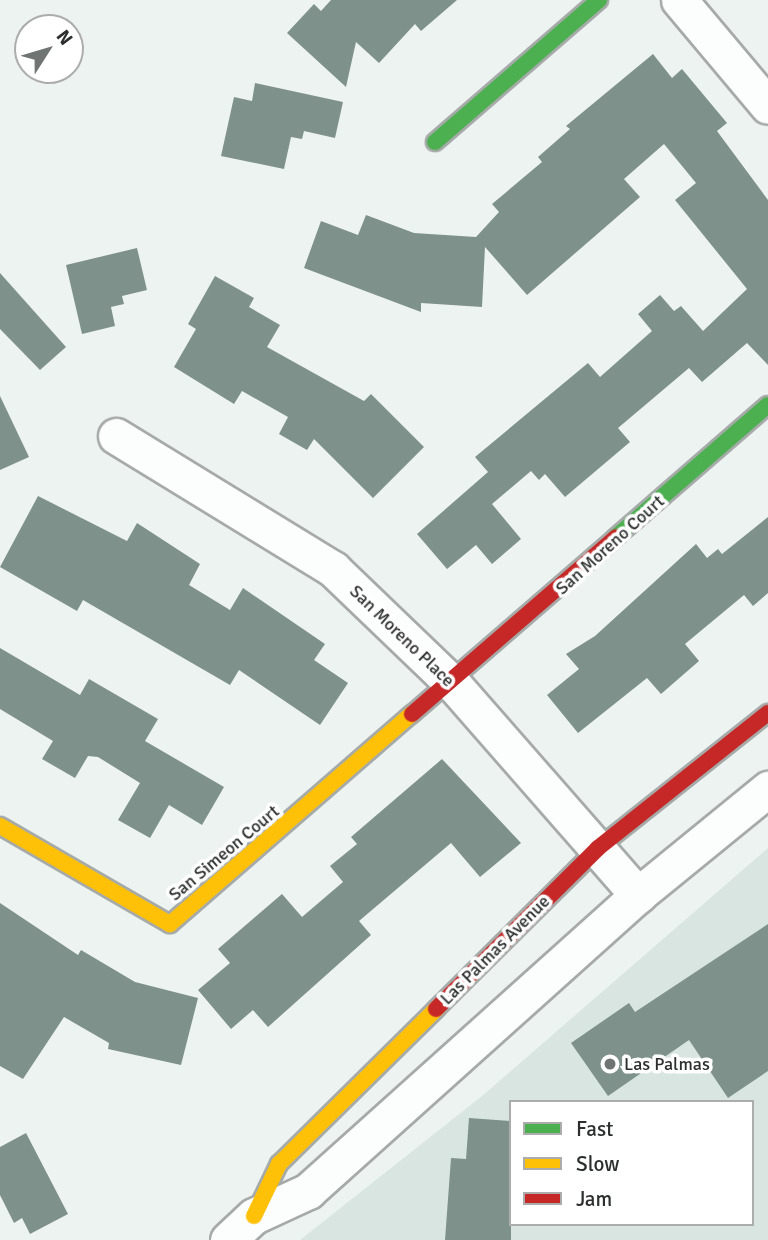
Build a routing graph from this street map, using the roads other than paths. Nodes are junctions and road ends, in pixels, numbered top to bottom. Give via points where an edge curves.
1 (599, 0) edge
2 (679, 0) edge
3 (768, 106) edge
4 (435, 142) dead end
5 (768, 405) edge
6 (116, 436) dead end
7 (453, 684) junction
8 (768, 713) edge
9 (768, 789) edge
10 (0, 826) edge
11 (598, 848) junction
12 (638, 895) junction
13 (254, 1216) junction
14 (228, 1240) edge

1 - 4 street
2 - 3 street
5 - 7 street, San Moreno Court
6 - 7 street, San Moreno Place via 333,569
7 - 10 street, San Simeon Court via 170,924
7 - 11 street, San Moreno Place
8 - 11 street, Las Palmas Avenue
9 - 12 street, Las Palmas Avenue
11 - 12 street, San Moreno Place
11 - 13 street, Las Palmas Avenue via 279,1164
12 - 13 street, Las Palmas Avenue via 308,1191
13 - 14 street, Las Palmas Avenue

